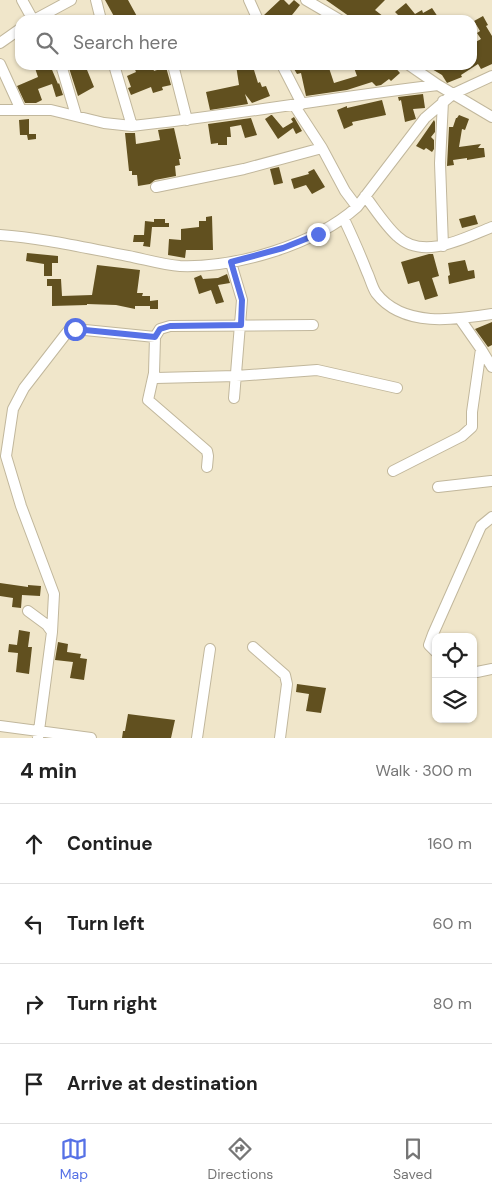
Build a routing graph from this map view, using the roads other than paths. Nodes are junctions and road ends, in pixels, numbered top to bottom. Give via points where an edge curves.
1 (22, 0) edge
2 (71, 0) edge
3 (96, 0) edge
4 (248, 0) edge
5 (306, 0) edge
6 (35, 15) edge
7 (45, 15) edge
8 (100, 15) edge
9 (256, 15) edge
10 (332, 15) edge
11 (15, 32) edge
12 (0, 43) edge
13 (0, 64) edge
14 (62, 70) edge
15 (115, 70) edge
16 (174, 70) edge
17 (284, 70) edge
18 (416, 70) edge
19 (492, 76) edge
20 (481, 82) junction
21 (438, 85) junction
22 (492, 87) edge
23 (453, 94) junction
24 (443, 101) junction
25 (298, 104) junction
26 (0, 110) edge
27 (21, 110) junction
28 (76, 115) junction
29 (492, 117) edge
30 (187, 120) junction
31 (132, 126) junction
32 (322, 148) junction
33 (156, 187) dead end
34 (365, 196) junction
35 (357, 207) junction
36 (344, 219) junction
37 (492, 227) edge
38 (0, 235) edge
39 (443, 246) junction
40 (231, 262) junction
41 (492, 314) edge
42 (460, 319) junction
43 (241, 325) junction
44 (313, 325) dead end
45 (155, 337) junction
46 (482, 349) junction
47 (492, 367) edge
48 (154, 373) junction
49 (236, 376) junction
50 (397, 388) dead end
51 (234, 398) dead end
52 (207, 467) dead end
53 (393, 471) dead end
54 (492, 485) edge
55 (438, 487) dead end
56 (492, 517) edge
57 (28, 611) dead end
58 (52, 632) junction
59 (433, 633) edge
60 (253, 647) dead end
61 (210, 649) dead end
62 (492, 669) edge
63 (477, 672) edge
64 (0, 726) edge
65 (39, 734) edge
66 (91, 738) edge
67 (197, 738) edge
68 (280, 738) edge

1 - 6 street
2 - 7 street
3 - 8 street
4 - 9 street
5 - 10 street
11 - 12 street
13 - 27 street
14 - 28 street
15 - 31 street
16 - 30 street
17 - 25 street
18 - 21 street
19 - 20 street
20 - 22 street
20 - 23 street
21 - 23 street
21 - 25 street
23 - 24 street
23 - 29 street
24 - 34 street via 425,118
24 - 39 street via 440,163
25 - 30 street
25 - 32 street
26 - 27 street
27 - 28 street via 51,110
28 - 31 street
30 - 31 street
32 - 33 street via 244,169
32 - 35 street
34 - 35 street
34 - 39 street via 396,236 408,244
35 - 36 street
36 - 40 street via 283,248
36 - 42 street via 376,292 388,303 405,314 430,319
37 - 39 street
38 - 40 street via 28,237 179,266
40 - 43 street via 242,300
41 - 42 street
42 - 46 street
43 - 44 street
43 - 45 street via 170,326 160,329
43 - 49 street
45 - 48 street
45 - 58 street via 69,330 24,388 13,409 6,456 54,594
46 - 47 street
46 - 53 street via 472,427 462,436
48 - 49 street via 156,378
48 - 52 street via 148,400 207,451
49 - 50 street via 317,370
49 - 51 street
54 - 55 street
56 - 59 street via 481,526
57 - 58 street
58 - 65 street
60 - 68 street via 285,674 287,684
61 - 67 street
62 - 63 street
64 - 65 street
65 - 66 street

